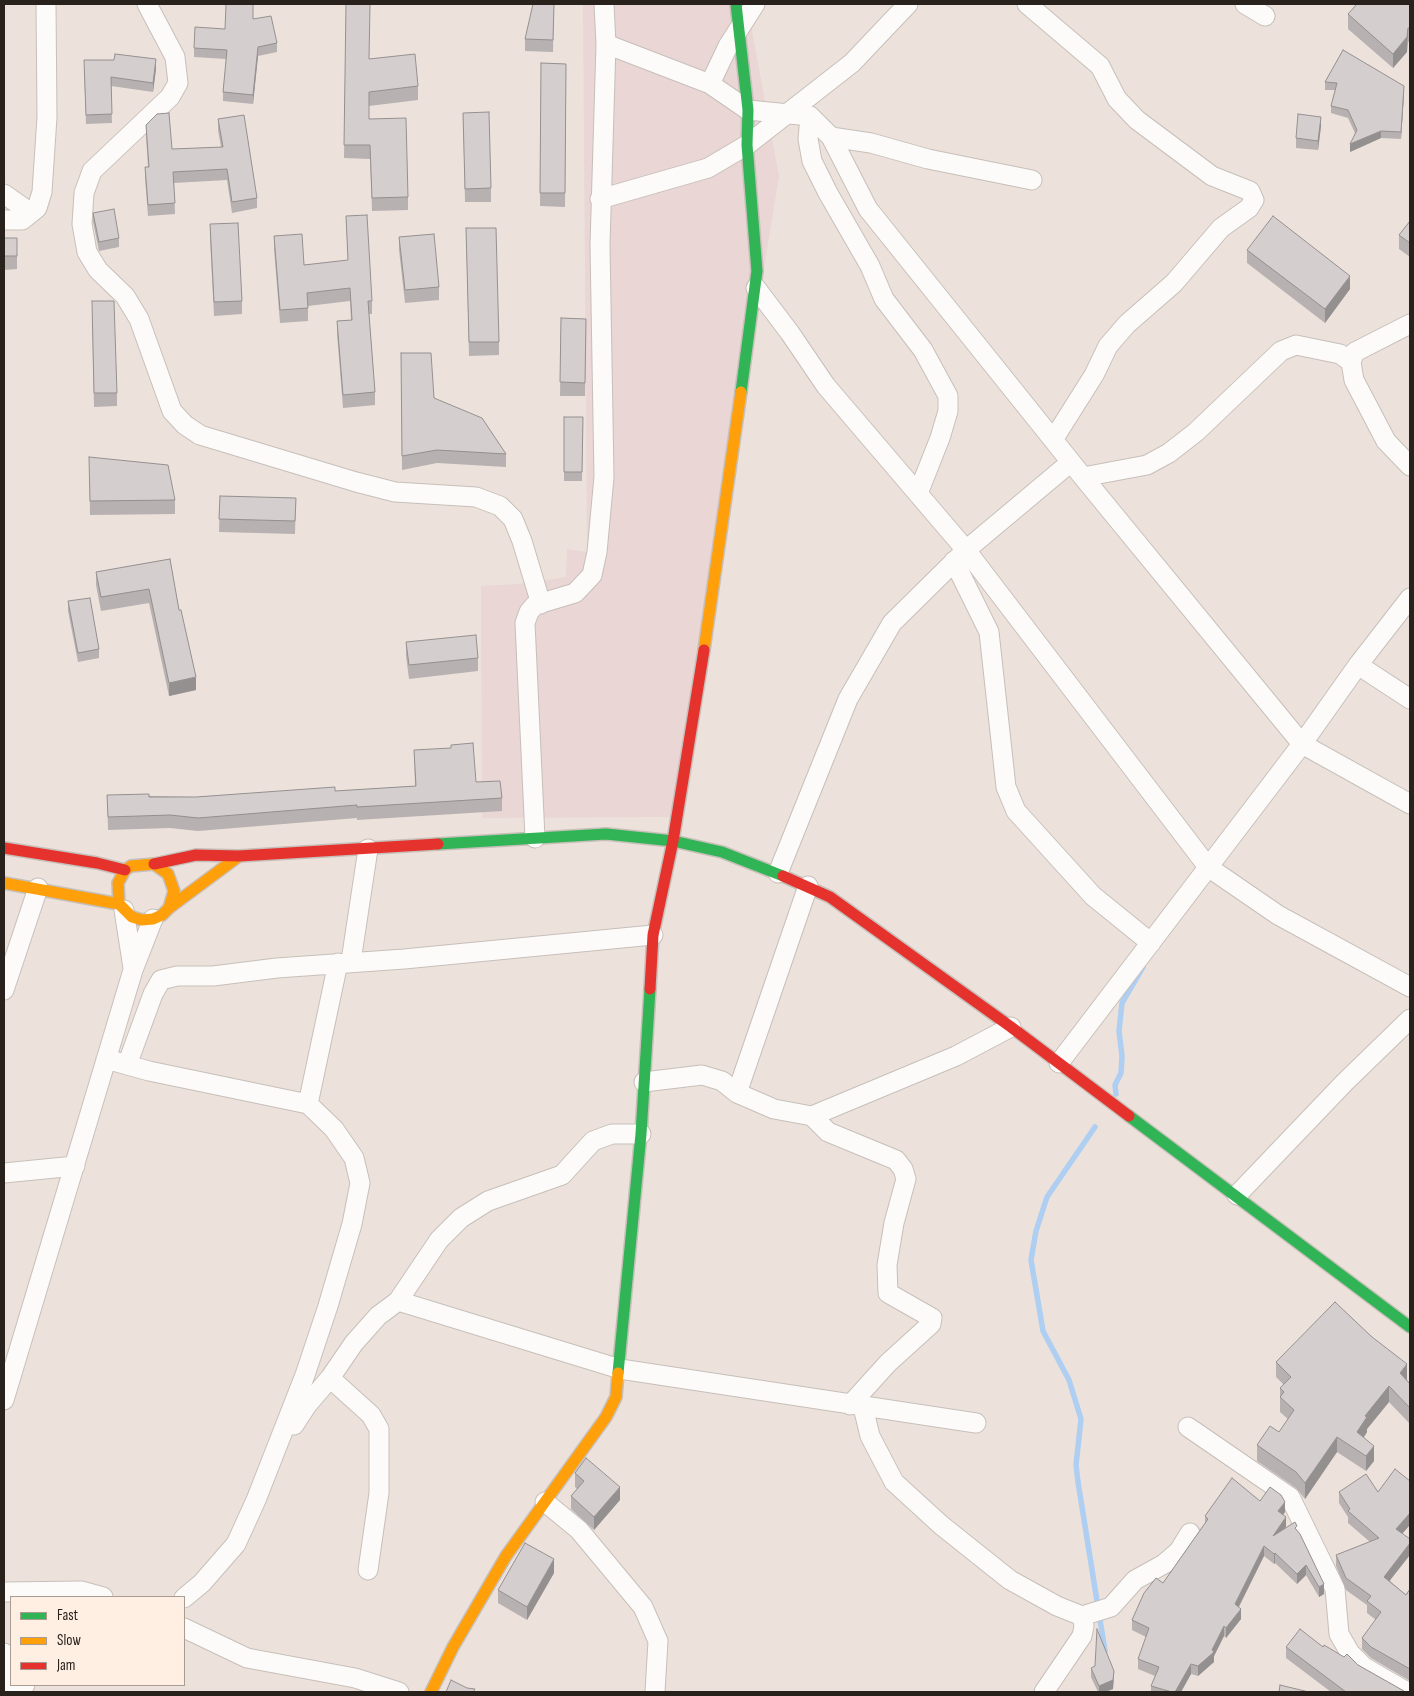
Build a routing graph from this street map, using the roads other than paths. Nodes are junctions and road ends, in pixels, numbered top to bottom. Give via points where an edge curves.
1 (46, 4) edge
2 (147, 4) edge
3 (604, 4) edge
4 (736, 4) edge
5 (755, 4) edge
6 (908, 4) edge
7 (1027, 4) edge
8 (1246, 4) edge
9 (1265, 16) dead end
10 (738, 29) junction
11 (606, 44) junction
12 (710, 84) junction
13 (748, 110) junction
14 (789, 112) junction
15 (810, 116) junction
16 (831, 137) junction
17 (747, 145) junction
18 (1032, 180) dead end
19 (4, 194) edge
20 (600, 199) junction
21 (31, 213) junction
22 (4, 220) edge
23 (756, 288) junction
24 (1410, 324) edge
25 (1351, 362) junction
26 (1053, 440) junction
27 (1410, 466) edge
28 (1077, 470) junction
29 (919, 492) junction
30 (960, 556) junction
31 (1410, 598) edge
32 (541, 604) junction
33 (1358, 665) junction
34 (1410, 699) edge
35 (1302, 744) junction
36 (1410, 804) edge
37 (535, 838) junction
38 (673, 841) junction
39 (4, 848) edge
40 (368, 849) junction
41 (240, 856) junction
42 (154, 864) junction
43 (1208, 867) junction
44 (125, 870) junction
45 (778, 873) junction
46 (4, 883) edge
47 (808, 886) junction
48 (38, 888) junction
49 (122, 907) junction
50 (169, 908) junction
51 (153, 919) junction
52 (653, 935) junction
53 (1151, 942) junction
54 (344, 962) junction
55 (133, 970) junction
56 (1410, 987) edge
57 (4, 990) edge
58 (1410, 1019) edge
59 (1011, 1028) junction
60 (106, 1059) junction
61 (1059, 1063) junction
62 (127, 1064) junction
63 (644, 1082) junction
64 (737, 1093) junction
65 (308, 1104) junction
66 (812, 1116) junction
67 (641, 1134) junction
68 (76, 1166) junction
69 (4, 1173) edge
70 (1237, 1196) junction
71 (398, 1301) junction
72 (1410, 1327) edge
73 (620, 1369) junction
74 (330, 1378) junction
75 (4, 1400) edge
76 (857, 1406) junction
77 (976, 1423) dead end
78 (1188, 1427) dead end
79 (276, 1451) junction
80 (545, 1502) junction
81 (1190, 1533) dead end
82 (368, 1570) dead end
83 (4, 1592) edge
84 (79, 1594) edge
85 (95, 1596) edge
86 (185, 1597) edge
87 (1084, 1615) junction
88 (185, 1628) edge
89 (4, 1653) edge
90 (1406, 1686) edge
91 (9, 1692) edge
92 (399, 1692) edge
93 (431, 1692) edge
94 (655, 1692) edge
95 (1044, 1692) edge

1 - 21 street via 47,117 42,192 37,208
2 - 32 street via 175,57 178,83 170,97 92,171 84,193 82,224 87,252 98,270 125,296 139,319 172,410 185,425 200,435 356,482 395,492 476,497 500,506 512,520 522,541
3 - 11 street
4 - 10 main road
5 - 10 street
6 - 14 street via 852,63
7 - 26 street via 1100,66 1117,99 1137,120 1212,176 1250,190 1254,200 1249,208 1220,228 1174,283 1127,324 1108,346 1094,375
8 - 9 street
10 - 12 street
10 - 13 main road
11 - 12 street
11 - 20 street
12 - 13 street
13 - 14 street
13 - 17 main road
14 - 15 street
14 - 17 street
15 - 16 street
15 - 29 street via 808,139 812,161 870,266 884,300 923,350 948,396 948,411 940,438
16 - 18 street via 871,143 928,159
16 - 26 street via 868,209
17 - 20 street via 708,168
17 - 23 main road
19 - 21 street
20 - 32 street via 604,478 598,552 592,576 575,593
21 - 22 street via 22,220
23 - 29 street via 826,386
23 - 38 main road
24 - 25 street via 1354,352
25 - 27 street via 1354,380 1386,441
25 - 28 street via 1340,354 1296,345 1282,351 1196,432 1169,453 1147,465
26 - 28 street
28 - 30 street
28 - 35 street
29 - 30 street
30 - 43 street
30 - 45 street via 892,623 848,699
30 - 53 street via 989,632 1006,787 1016,811 1093,896
31 - 33 street
32 - 37 street via 529,612 525,623
33 - 34 street
33 - 35 street
35 - 36 street
35 - 43 street
37 - 38 main road via 606,834
37 - 40 main road
38 - 45 main road via 722,852
38 - 52 main road
39 - 44 main road
40 - 41 main road
40 - 54 street
41 - 42 main road via 196,855
41 - 50 main road
42 - 44 main road via 138,863
42 - 50 main road via 168,874 174,891
43 - 53 street
43 - 56 street via 1278,915
44 - 49 main road via 118,883 117,898
45 - 47 main road
46 - 48 main road
47 - 59 main road via 830,897
47 - 64 street
48 - 49 main road
48 - 57 street
49 - 51 main road via 132,917
49 - 55 street
50 - 51 main road
51 - 55 street
52 - 54 street
52 - 63 main road
53 - 61 street
54 - 62 street via 160,980
54 - 65 street
55 - 60 street
58 - 70 street
59 - 61 main road
59 - 66 street via 956,1056
60 - 62 street
60 - 68 street
61 - 70 main road
62 - 65 street
63 - 64 street via 702,1075 722,1081
63 - 67 main road
64 - 66 street via 774,1109
65 - 79 street via 334,1129 354,1158 360,1183 352,1224 328,1306
66 - 76 street via 828,1132 896,1160 903,1169 906,1179 887,1265 888,1292 932,1318 931,1324 888,1363
67 - 71 street via 612,1134 593,1141 562,1175 488,1201 461,1218 439,1240
67 - 73 main road
68 - 69 street
68 - 75 street
70 - 72 main road
71 - 73 street
71 - 74 street via 378,1316 354,1342
73 - 76 street
73 - 80 main road via 616,1396 606,1417
74 - 79 street
74 - 82 street via 371,1415 379,1429 379,1493
76 - 77 street
76 - 87 street via 894,1482 941,1525 1010,1580 1057,1606
78 - 90 street via 1290,1497 1335,1589 1339,1634 1350,1654 1364,1667
79 - 86 street via 236,1544
80 - 93 main road via 506,1556 453,1647 447,1680
80 - 94 street via 579,1530 643,1607 658,1641
81 - 87 street via 1179,1551 1164,1564 1135,1580 1111,1608
83 - 84 street
84 - 85 street
87 - 95 street via 1082,1636
88 - 92 street via 247,1658 355,1678
89 - 91 street

